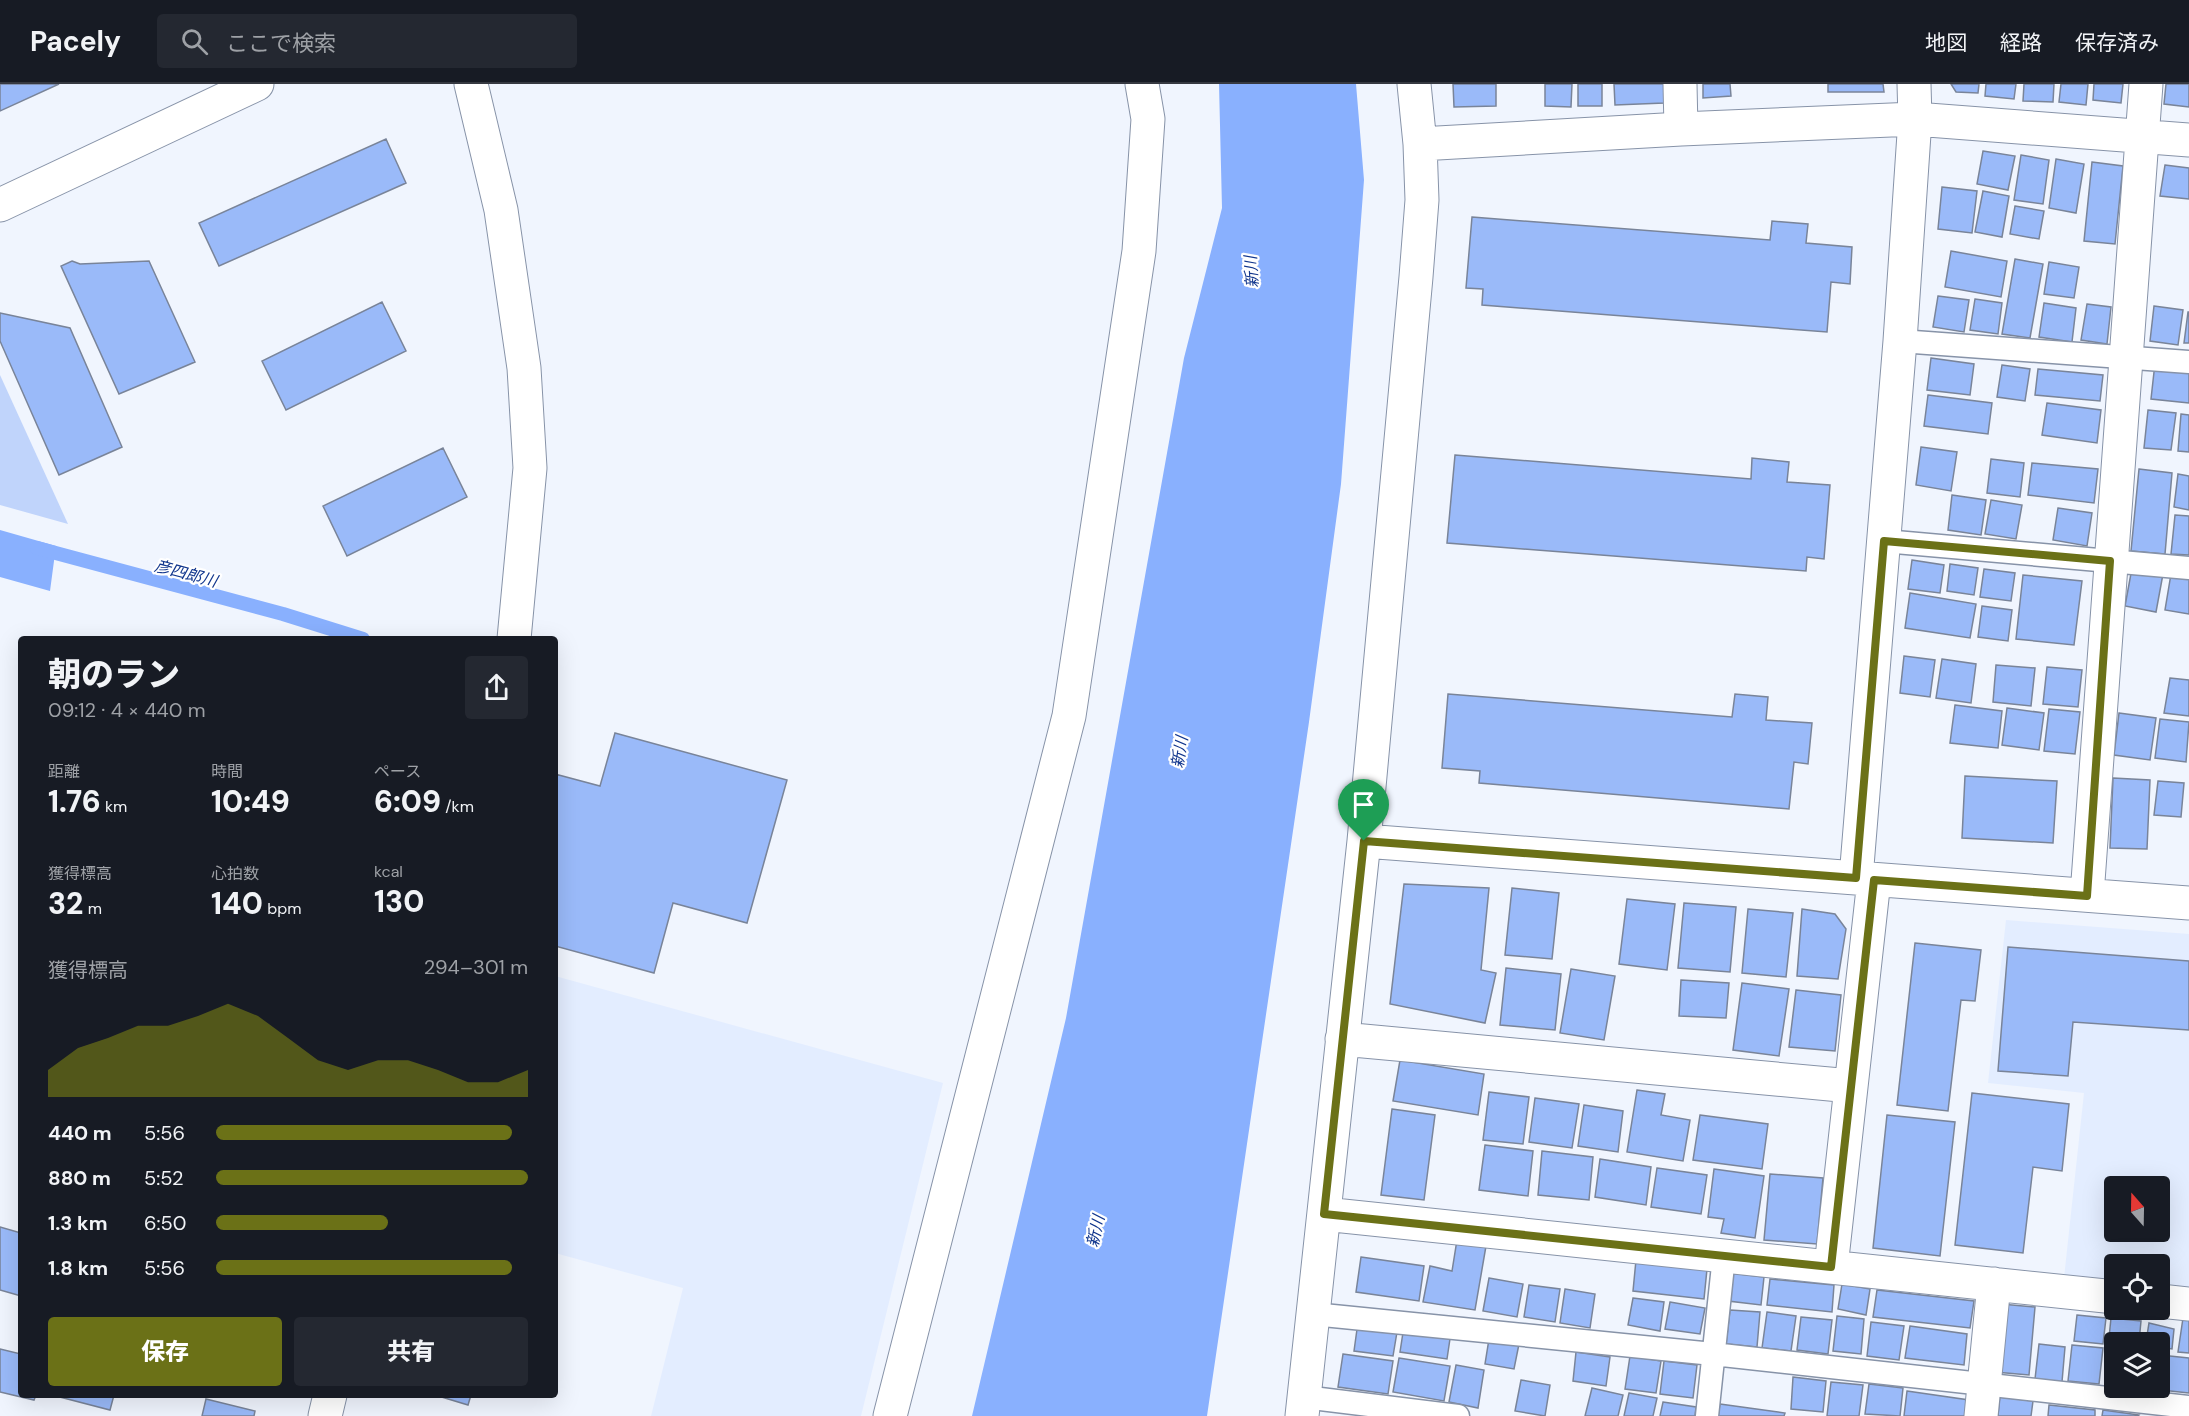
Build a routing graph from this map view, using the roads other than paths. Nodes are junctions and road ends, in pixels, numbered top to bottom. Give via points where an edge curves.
1 (257, 84) edge
2 (471, 84) edge
3 (1142, 84) edge
4 (1414, 84) edge
5 (1680, 84) edge
6 (1914, 84) edge
7 (2146, 84) edge
8 (1915, 119) junction
9 (1681, 129) junction
10 (2142, 136) junction
11 (2189, 140) edge
12 (1420, 144) junction
13 (0, 205) edge
14 (1900, 341) junction
15 (2125, 357) junction
16 (2189, 362) edge
17 (1884, 541) junction
18 (2110, 561) junction
19 (2189, 567) edge
20 (514, 636) edge
21 (1364, 841) junction
22 (1865, 879) junction
23 (2087, 896) junction
24 (2189, 903) edge
25 (1342, 1039) junction
26 (1851, 1086) junction
27 (1324, 1214) junction
28 (1724, 1256) junction
29 (1831, 1267) junction
30 (1994, 1284) junction
31 (2104, 1296) edge
32 (2170, 1302) edge
33 (2189, 1304) edge
34 (1313, 1314) junction
35 (1713, 1354) junction
36 (329, 1398) edge
37 (1983, 1400) edge
38 (1303, 1407) edge
39 (2189, 1407) edge
40 (325, 1416) edge
41 (890, 1416) edge
42 (1458, 1416) edge
43 (1707, 1416) edge

1 - 13 street
2 - 20 street via 501,210 524,368 530,468
3 - 41 street via 1148,119 1139,251 1069,716
4 - 12 street
5 - 9 street
6 - 8 street
7 - 10 street
8 - 9 street
8 - 10 street
8 - 14 street
9 - 12 street
10 - 11 street
10 - 15 street
12 - 21 street via 1422,200 1416,277
14 - 15 lane
14 - 17 street
15 - 16 lane
15 - 18 street
17 - 18 lane
17 - 22 street
18 - 19 lane
18 - 23 street
21 - 22 street
21 - 25 street
22 - 23 street
22 - 26 street
23 - 24 street
25 - 26 street
25 - 27 street
26 - 29 street
27 - 28 street
27 - 34 street
28 - 29 street
28 - 35 lane
29 - 30 street
30 - 31 street
30 - 37 street
32 - 33 street
34 - 35 lane
34 - 38 street
35 - 37 lane
35 - 43 lane
36 - 40 street
37 - 39 lane
38 - 42 lane

